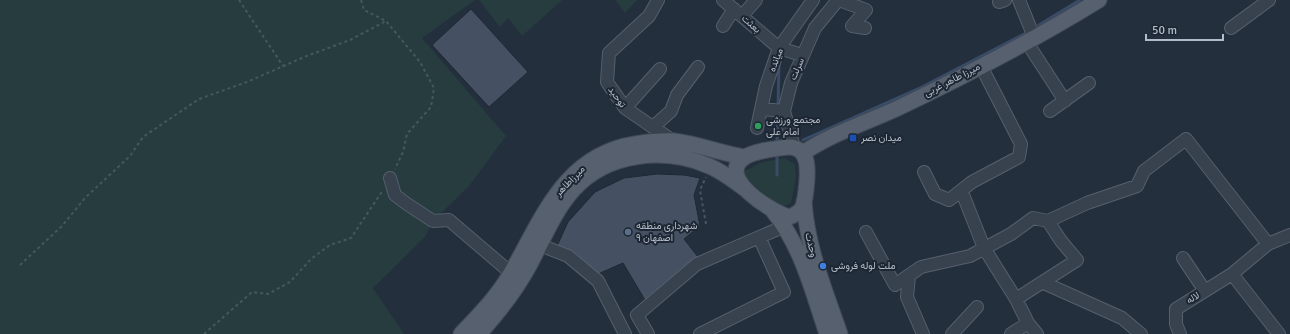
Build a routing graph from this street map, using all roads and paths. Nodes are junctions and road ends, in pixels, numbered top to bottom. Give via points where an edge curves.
1 (239, 0) edge
2 (361, 0) edge
3 (658, 0) edge
4 (723, 0) edge
5 (756, 0) edge
6 (813, 0) edge
7 (838, 0) edge
8 (1019, 0) edge
9 (1098, 0) edge
10 (1269, 0) edge
11 (738, 13) junction
12 (386, 21) junction
13 (723, 26) dead end
14 (865, 28) dead end
15 (1231, 28) dead end
16 (1030, 39) junction
17 (782, 49) junction
18 (802, 55) junction
19 (283, 66) junction
20 (980, 66) junction
21 (698, 67) dead end
22 (660, 69) dead end
23 (1089, 83) dead end
24 (1065, 101) junction
25 (625, 108) junction
26 (761, 109) junction
27 (780, 111) junction
28 (1050, 111) dead end
29 (653, 127) junction
30 (757, 128) dead end
31 (673, 141) junction
32 (799, 150) junction
33 (744, 157) junction
34 (711, 166) junction
35 (924, 172) dead end
36 (390, 178) junction
37 (745, 189) junction
38 (962, 192) junction
39 (804, 199) junction
40 (772, 210) junction
41 (1048, 221) junction
42 (706, 224) dead end
43 (785, 226) junction
44 (866, 232) dead end
45 (1290, 235) edge
46 (759, 237) junction
47 (1268, 244) junction
48 (540, 245) junction
49 (984, 248) junction
50 (1183, 258) dead end
51 (20, 265) dead end
52 (511, 273) junction
53 (1232, 274) junction
54 (909, 276) junction
55 (1044, 282) junction
56 (1205, 291) junction
57 (1016, 298) junction
58 (977, 307) dead end
59 (1028, 323) junction
60 (204, 334) edge
61 (461, 334) edge
62 (479, 334) edge
63 (625, 334) edge
64 (648, 334) edge
65 (700, 334) edge
66 (828, 334) edge
67 (840, 334) edge
68 (924, 334) edge
69 (952, 334) edge
70 (1011, 334) edge
71 (1037, 334) edge
72 (1141, 334) edge
73 (1180, 334) edge
74 (1279, 334) edge

1 - 19 path
2 - 12 path via 364,10
3 - 25 street, توحید via 649,16 609,53 607,82
4 - 11 street, بعثت
5 - 11 street
6 - 17 street, میانده
7 - 14 street via 866,10 852,26
7 - 18 street, سرلت via 815,28
8 - 16 street
9 - 16 main road, میرزا طاهر غربی
10 - 15 street
11 - 13 street
11 - 17 street, بعثت
12 - 19 path via 350,40
12 - 36 path via 420,62 434,88 431,107 407,134 403,152
16 - 20 main road, میرزا طاهر غربی
16 - 24 street
17 - 18 street
17 - 26 street, میانده
18 - 27 street, سرلت
19 - 51 path via 199,99 143,137 130,156
20 - 32 main road, میرزا طاهر غربی via 895,109
20 - 38 street via 1021,144 1020,157 972,182
21 - 29 street via 677,95 671,111
22 - 25 street
23 - 24 street
24 - 28 street
25 - 29 street, توحید
26 - 27 street
26 - 30 street, میانده
27 - 32 street, سرلت
29 - 31 street, توحید
31 - 33 main road, میرزاطاهر
31 - 52 main road, میرزاطاهر via 650,141 614,148 594,157 579,169 555,195
32 - 33 main road via 754,153
32 - 39 main road via 808,171
33 - 37 main road via 736,167 736,173
34 - 37 main road, میرزاطاهر
34 - 42 path via 700,190
34 - 48 main road, میرزاطاهر via 657,154 620,160 602,168 574,189
35 - 38 street via 935,194 949,200
36 - 52 street via 395,195 433,221 450,220
36 - 60 path via 351,238 330,244 311,259 290,282 268,294 252,292
37 - 40 main road
38 - 49 street
39 - 40 main road via 797,214 789,217
39 - 67 main road, وحدت via 805,221 815,262
40 - 43 main road, وحدت
41 - 47 street via 1087,203 1137,186 1144,171 1186,139
41 - 49 street via 1033,218 1011,234
41 - 55 street via 1077,260
43 - 46 street
43 - 66 main road, وحدت via 796,244
44 - 54 street via 895,285
45 - 47 street, لاله
46 - 64 street via 697,264 637,315
46 - 65 street via 784,292
47 - 53 street, لاله
48 - 62 main road, میرزاطاهر via 515,288
48 - 63 street via 568,256 598,281
49 - 54 street via 970,256 921,267
49 - 57 street
50 - 56 street
52 - 61 main road, میرزاطاهر via 491,302
53 - 56 street, لاله
53 - 74 street
54 - 68 street via 907,297
55 - 57 street
55 - 72 street via 1122,318
56 - 73 street, لاله via 1176,309 1176,324
57 - 59 street
58 - 69 street
59 - 70 street
59 - 71 street

